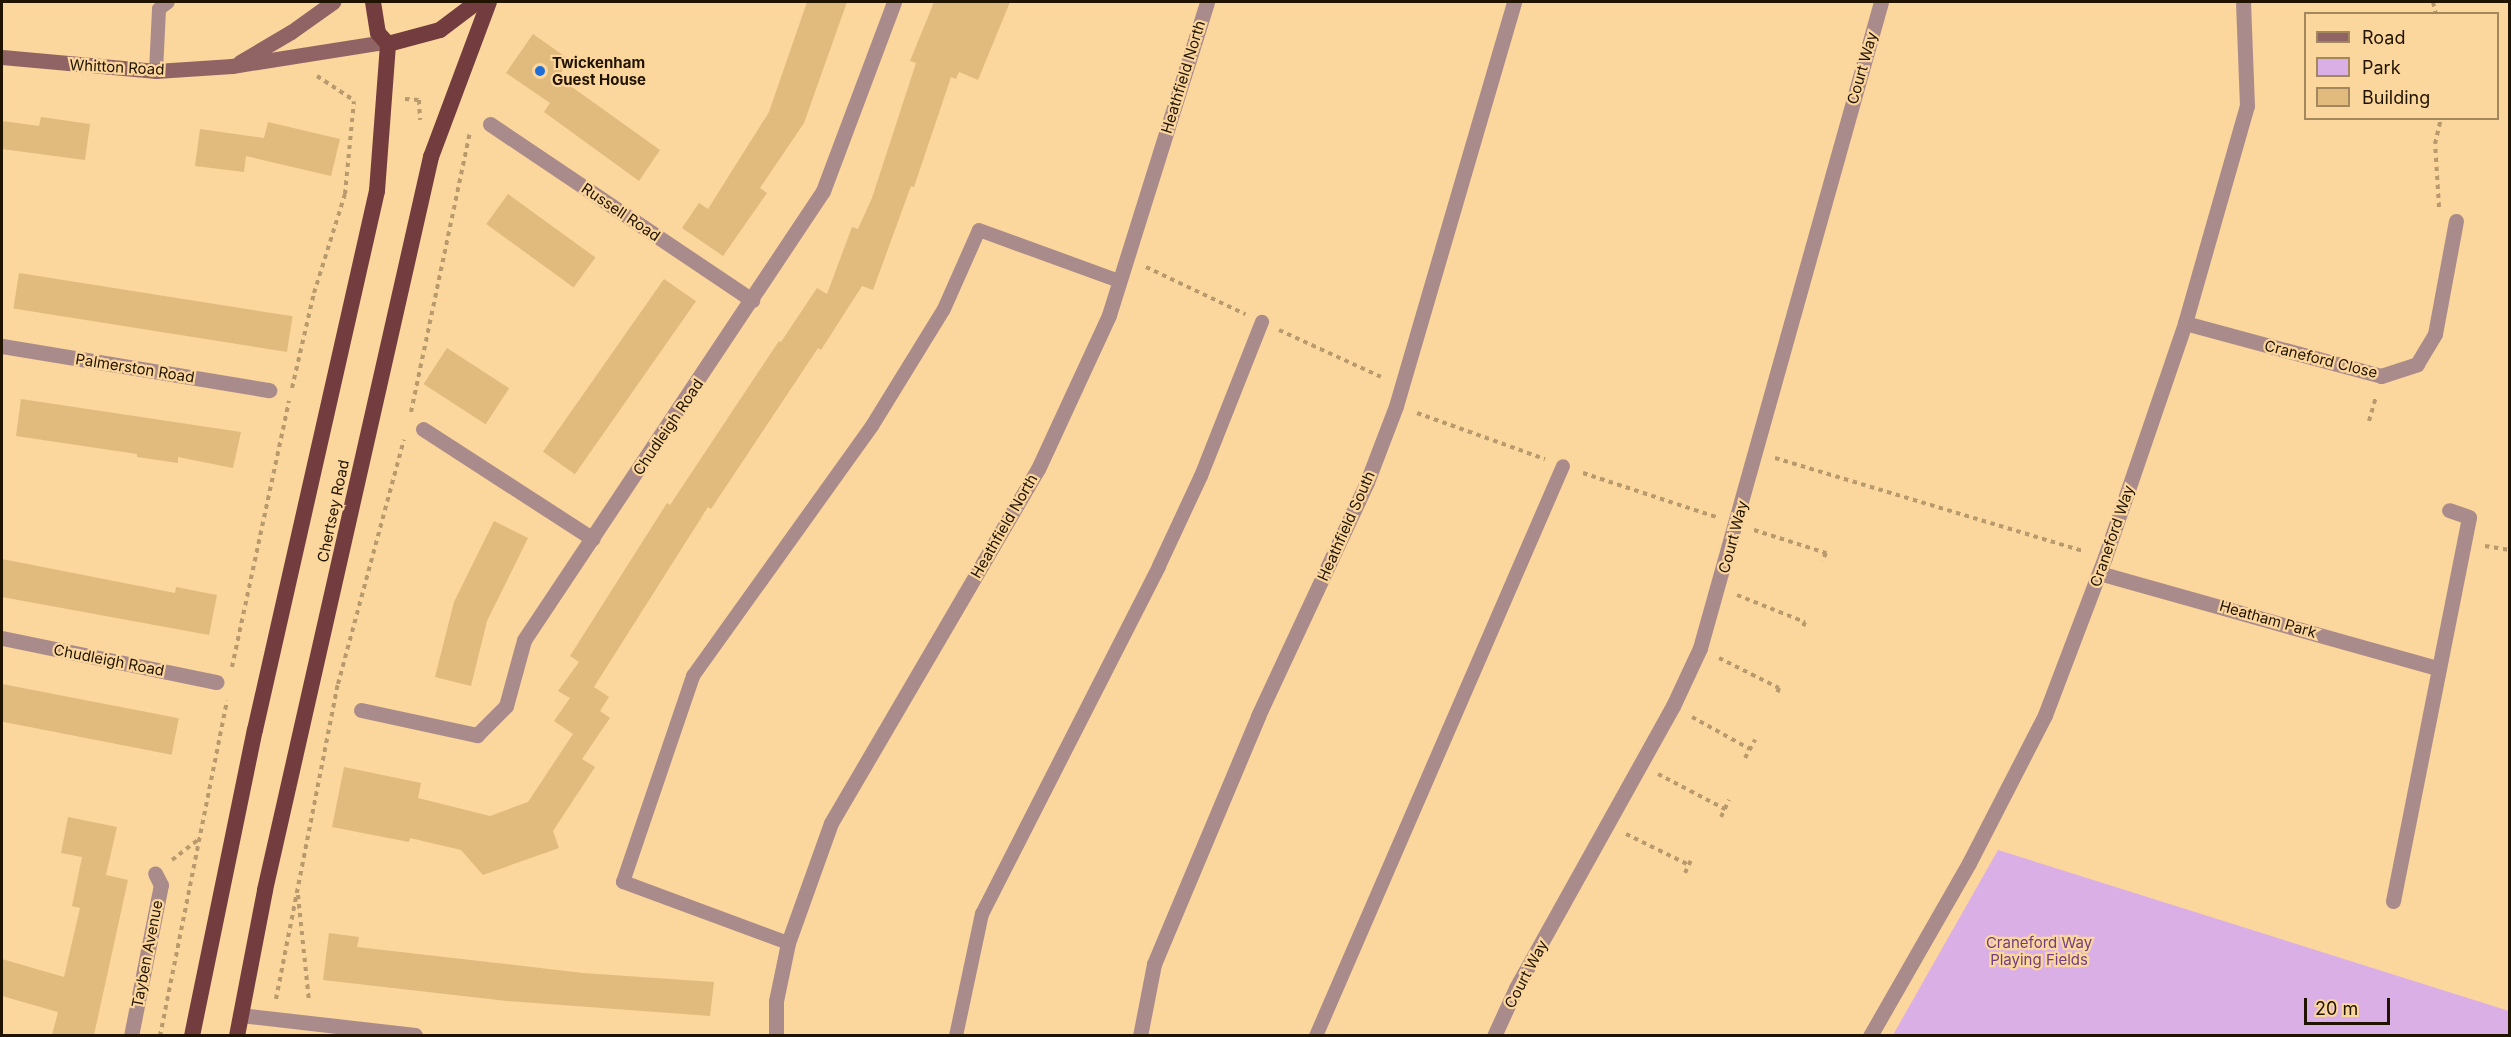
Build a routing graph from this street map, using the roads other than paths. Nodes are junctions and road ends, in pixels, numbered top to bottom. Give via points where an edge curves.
1 (168, 2) edge
2 (333, 2) edge
3 (373, 2) edge
4 (477, 2) edge
5 (489, 2) edge
6 (894, 2) edge
7 (1207, 2) edge
8 (1514, 2) edge
9 (1881, 2) edge
10 (2243, 2) edge
11 (385, 43) junction
12 (2, 57) edge
13 (232, 66) junction
14 (156, 71) junction
15 (490, 124) dead end
16 (2456, 221) road end
17 (1119, 281) junction
18 (752, 300) junction
19 (1262, 322) dead end
20 (2185, 323) junction
21 (2, 346) edge
22 (269, 390) dead end
23 (423, 429) dead end
24 (1563, 466) dead end
25 (2449, 510) dead end
26 (593, 539) junction
27 (2099, 573) junction
28 (2, 638) edge
29 (2437, 668) junction
30 (217, 682) dead end
31 (361, 710) dead end
32 (155, 873) road end
33 (2393, 901) dead end
34 (788, 943) junction
35 (240, 1015) junction
36 (131, 1035) edge
37 (192, 1035) edge
38 (237, 1035) edge
39 (406, 1035) edge
40 (424, 1035) edge
41 (776, 1035) edge
42 (956, 1035) edge
43 (1140, 1035) edge
44 (1316, 1035) edge
45 (1494, 1035) edge
46 (1870, 1035) edge

1 - 14 lane via 159,9
2 - 13 main road, Whitton Road
3 - 11 highway, Chertsey Road
4 - 11 highway via 440,30
5 - 35 highway, Chertsey Road via 431,157
6 - 18 street, Chudleigh Road via 823,191
7 - 17 street, Heathfield North
8 - 43 street, Heathfield South via 1396,405 1367,482 1258,716 1154,963
9 - 45 street, Court Way via 1700,648 1642,765 1516,988
10 - 20 street, Craneford Way via 2247,106
11 - 13 main road, Whitton Road
11 - 37 highway, Chertsey Road via 377,191 255,730
12 - 14 main road, Whitton Road
13 - 14 main road, Whitton Road
15 - 18 street, Russell Road
16 - 20 street, Craneford Close via 2434,334 2416,364 2381,376
17 - 34 street, Heathfield North via 1109,315 1038,469 831,823
17 - 34 lane via 980,230 944,309 872,426 693,676 623,882
18 - 26 street, Chudleigh Road
19 - 42 lane via 1201,476 1159,566 982,914
20 - 27 street, Craneford Way
21 - 22 street, Palmerston Road
23 - 26 street
24 - 44 lane
25 - 29 street via 2469,517
26 - 31 street, Chudleigh Road via 524,640 506,706 477,735
27 - 29 street, Heatham Park
27 - 46 street, Craneford Way via 2045,715 1969,863
28 - 30 street, Chudleigh Road
29 - 33 street
32 - 36 street, Tayben Avenue via 161,885
34 - 41 street, Heathfield North via 776,1000
35 - 38 highway, Chertsey Road
35 - 39 street
39 - 40 lane

